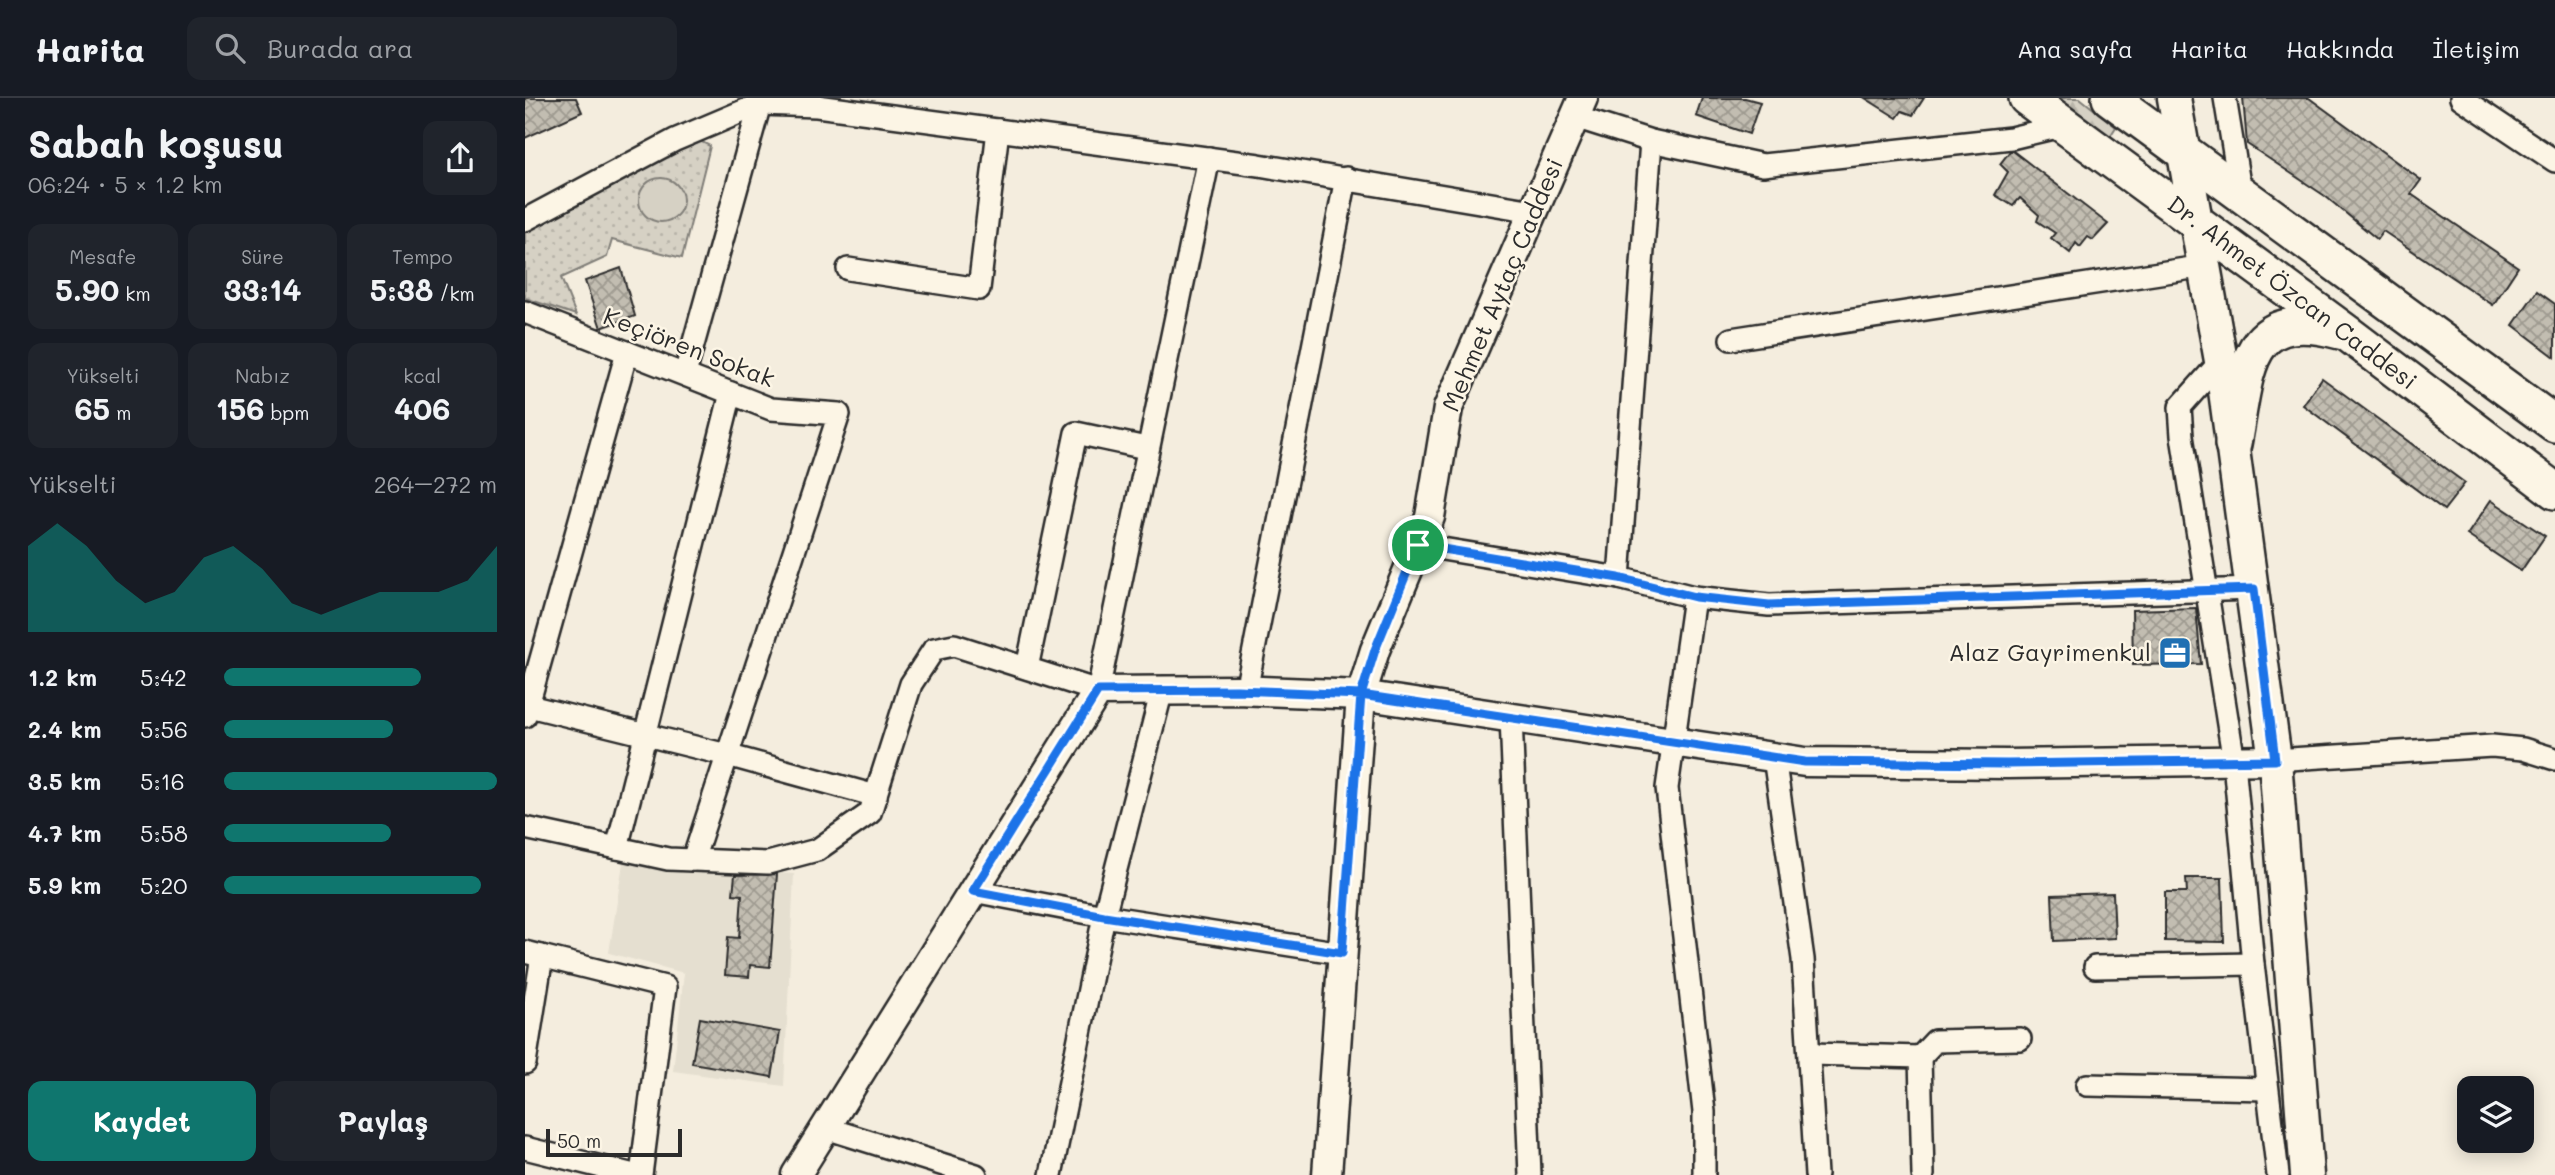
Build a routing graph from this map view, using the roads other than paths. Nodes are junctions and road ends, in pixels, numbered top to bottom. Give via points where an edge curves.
1 (2027, 98) edge
2 (2110, 98) edge
3 (2174, 98) edge
4 (2225, 98) edge
5 (2461, 98) edge
6 (760, 104) junction
7 (897, 107) edge
8 (1579, 108) edge
9 (2065, 125) junction
10 (998, 130) junction
11 (1651, 141) junction
12 (2185, 151) junction
13 (1209, 158) junction
14 (2555, 161) edge
15 (1346, 178) junction
16 (2242, 196) junction
17 (1533, 211) junction
18 (525, 220) edge
19 (2197, 222) junction
20 (2205, 266) junction
21 (848, 269) dead end
22 (525, 312) edge
23 (2347, 333) junction
24 (1731, 339) dead end
25 (627, 352) junction
26 (2221, 361) junction
27 (685, 374) junction
28 (731, 393) junction
29 (2555, 424) edge
30 (2233, 444) junction
31 (1146, 448) junction
32 (2555, 491) edge
33 (1418, 545) junction
34 (1619, 578) junction
35 (2254, 589) junction
36 (2208, 592) junction
37 (1695, 597) junction
38 (1027, 668) junction
39 (1162, 690) junction
40 (1098, 691) junction
41 (1246, 691) junction
42 (1361, 695) junction
43 (526, 709) edge
44 (1511, 717) junction
45 (644, 735) junction
46 (1675, 741) junction
47 (727, 755) junction
48 (1774, 757) junction
49 (2555, 759) edge
50 (2275, 760) junction
51 (2234, 762) junction
52 (876, 796) junction
53 (525, 828) edge
54 (617, 848) junction
55 (693, 860) junction
56 (973, 891) junction
57 (1104, 916) junction
58 (1342, 953) junction
59 (533, 954) edge
60 (2253, 964) junction
61 (2095, 967) dead end
62 (2020, 1039) dead end
63 (1811, 1054) junction
64 (1920, 1058) junction
65 (525, 1063) edge
66 (2087, 1085) dead end
67 (2267, 1089) junction
68 (826, 1128) junction
69 (525, 1149) edge
70 (634, 1175) edge
71 (641, 1175) edge
72 (796, 1175) edge
73 (976, 1175) edge
74 (1051, 1175) edge
75 (1327, 1175) edge
76 (1530, 1175) edge
77 (1704, 1175) edge
78 (1816, 1175) edge
79 (1923, 1175) edge
80 (2278, 1175) edge
81 (2307, 1175) edge

1 - 9 main road, Dr. Ahmet Özcan Caddesi
2 - 12 main road, Dr. Ahmet Özcan Caddesi
3 - 12 main road
4 - 16 street
5 - 14 street
6 - 7 street
6 - 18 street via 675,140
6 - 27 street
7 - 10 street
8 - 11 street
8 - 17 street, Mehmet Aytaç Caddesi
9 - 11 street via 2011,138 1763,165
9 - 19 main road, Dr. Ahmet Özcan Caddesi
10 - 13 street
10 - 21 street via 979,289
11 - 34 street
12 - 16 main road, Dr. Ahmet Özcan Caddesi
12 - 19 main road
13 - 15 street
13 - 31 street
15 - 17 street
15 - 41 street
16 - 29 main road, Dr. Ahmet Özcan Caddesi
17 - 33 street, Mehmet Aytaç Caddesi via 1448,408 1430,517
19 - 20 main road
19 - 23 main road, Dr. Ahmet Özcan Caddesi
20 - 24 street
20 - 26 main road
22 - 25 street, Keçiören Sokak
23 - 30 main road via 2304,324 2263,337 2249,362
23 - 32 main road, Dr. Ahmet Özcan Caddesi
25 - 27 street, Keçiören Sokak
25 - 43 street
26 - 30 main road
26 - 36 street via 2180,407
27 - 28 street, Keçiören Sokak
28 - 45 street
28 - 47 street, Keçiören Sokak via 771,409 839,414
30 - 35 main road
31 - 38 street via 1076,433
31 - 40 street
33 - 34 street
33 - 42 street, Mehmet Aytaç Caddesi
34 - 37 street
35 - 36 street
35 - 50 main road
36 - 37 street via 1769,605
36 - 51 street
37 - 46 street
38 - 40 street
38 - 52 street via 954,645 934,649 911,684
39 - 40 street
39 - 41 street
39 - 57 street
40 - 56 street
41 - 42 street
42 - 44 street
42 - 58 street, Mehmet Aytaç Caddesi
43 - 45 street
44 - 46 street
44 - 76 street
45 - 47 street
45 - 54 street
46 - 48 street
46 - 77 street via 1667,788 1704,1112
47 - 52 street
47 - 55 street
48 - 51 street via 1818,762
48 - 63 street via 1803,959
49 - 50 street via 2492,746
50 - 51 street
50 - 81 main road
51 - 60 street
52 - 55 street via 870,813 817,850 768,863
53 - 54 street
54 - 55 street
56 - 57 street
56 - 68 street
57 - 58 street
57 - 74 street
58 - 75 street, Mehmet Aytaç Caddesi
59 - 65 street
59 - 71 street via 665,987
60 - 61 street
60 - 67 street
62 - 64 street via 1935,1041
63 - 64 street
63 - 78 street
64 - 79 street
66 - 67 street
67 - 80 street
68 - 72 street
68 - 73 street
69 - 70 street

